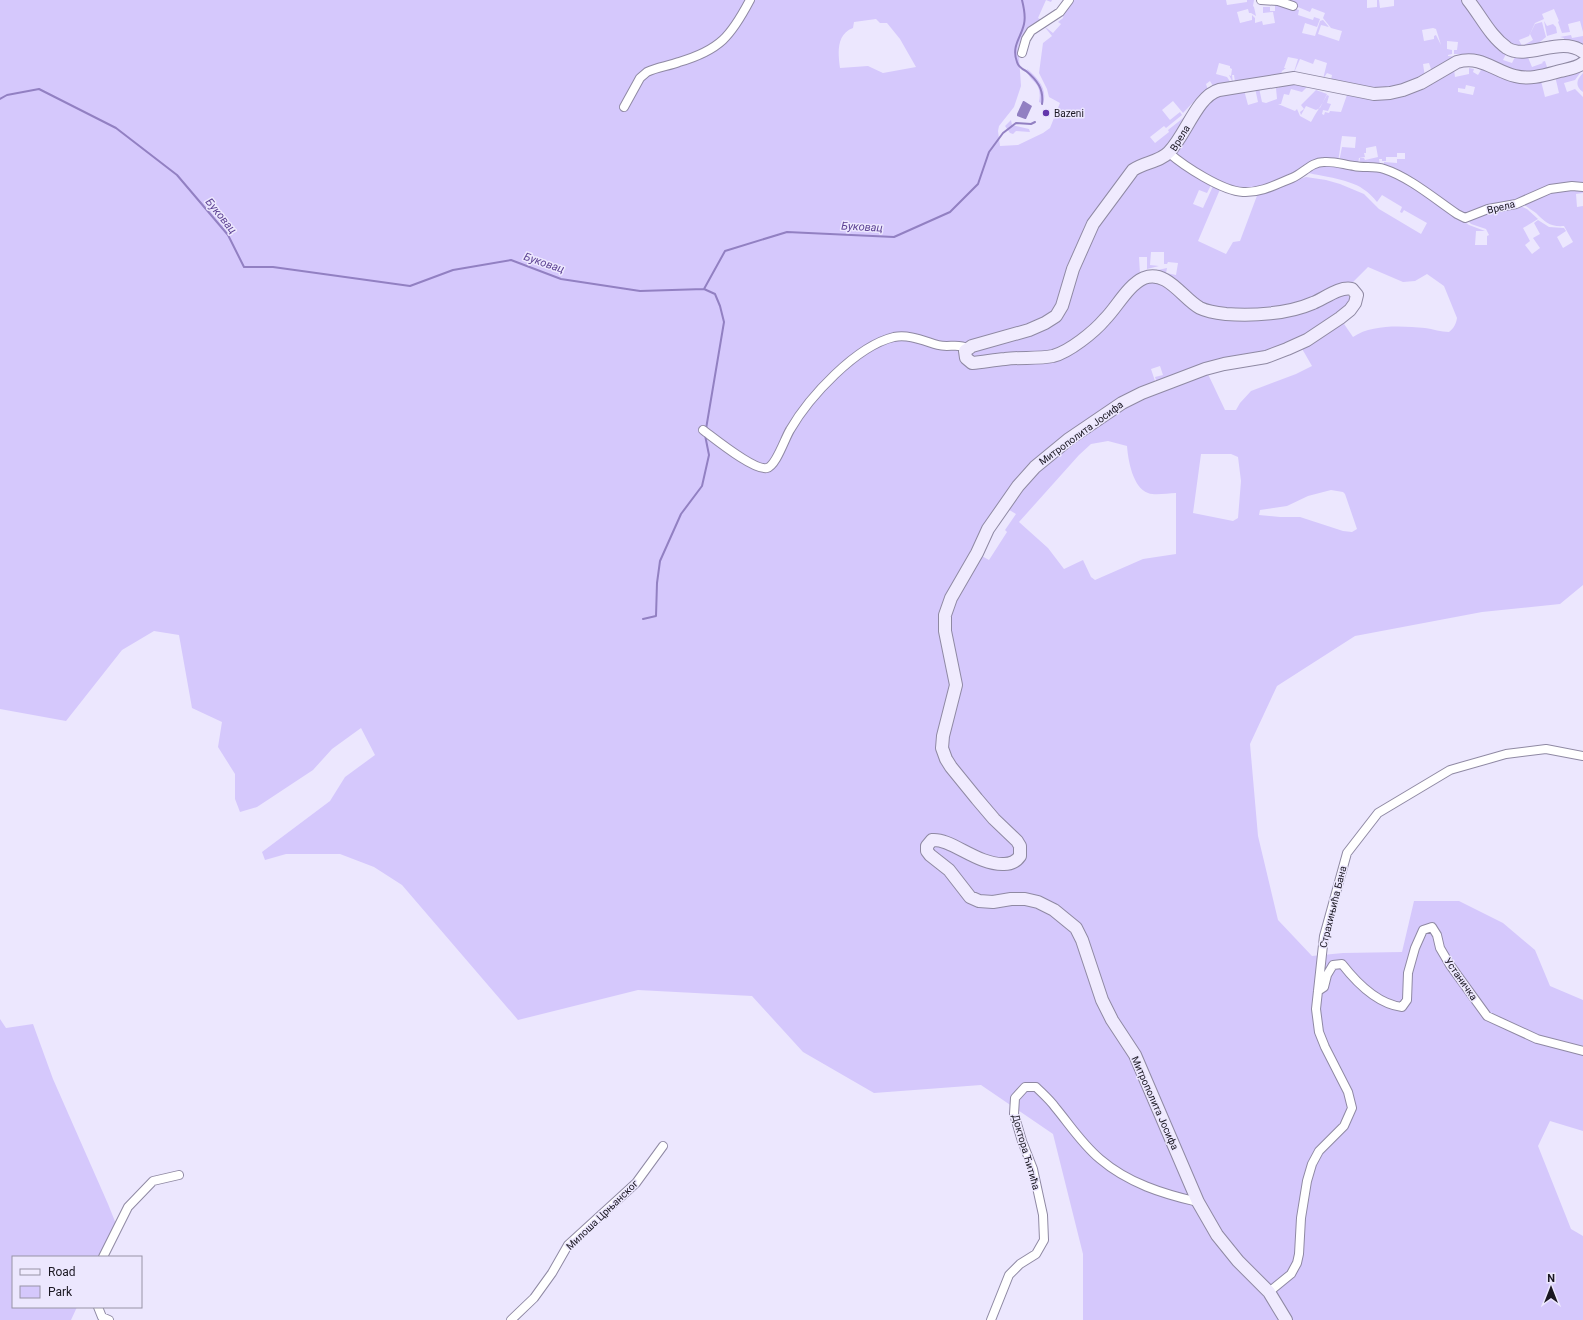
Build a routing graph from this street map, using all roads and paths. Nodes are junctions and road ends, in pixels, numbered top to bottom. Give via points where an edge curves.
1 (750, 0) edge
2 (1069, 0) edge
3 (1261, 0) edge
4 (1468, 0) edge
5 (1293, 6) dead end
6 (1583, 52) edge
7 (1022, 53) dead end
8 (1583, 63) edge
9 (624, 107) dead end
10 (1168, 153) junction
11 (1583, 187) edge
12 (967, 348) junction
13 (705, 432) dead end
14 (1582, 753) edge
15 (1318, 991) junction
16 (1583, 1051) edge
17 (663, 1146) dead end
18 (179, 1175) dead end
19 (1198, 1202) junction
20 (104, 1256) edge
21 (1269, 1292) junction
22 (98, 1308) edge
23 (108, 1320) edge
24 (511, 1320) edge
25 (991, 1320) edge
26 (1286, 1320) edge

1 - 9 street via 727,38 703,54 647,72 640,78
2 - 7 street via 1060,12 1031,31
3 - 5 street via 1278,1
4 - 6 street via 1492,34 1509,49 1523,53 1547,47 1571,47
8 - 10 street, Врела via 1549,74 1523,78 1485,63 1463,60 1421,83 1381,94 1294,78 1219,90 1204,98
10 - 11 street, Врела via 1212,180 1244,192 1266,189 1300,174 1318,162 1383,169 1404,178 1465,218 1516,204 1550,189
10 - 12 street via 1133,170 1093,224 1056,316 1029,330
12 - 13 street via 960,345 941,346 904,336 884,340 861,352 826,384 803,410 774,463 768,468 761,468 729,451
12 - 19 street, Митрополита Јосифа via 964,355 968,362 972,363 1055,355 1072,346 1104,320 1127,291 1144,278 1154,277 1167,281 1200,308 1224,314 1250,315 1301,307 1344,289 1352,289 1357,295 1350,310 1307,340 1266,357 1205,369 1142,393 1122,403 1069,439 1035,467 1002,508 951,598 945,615 945,631 956,685 943,736 943,754 987,812 1017,842 1020,851 1018,859 1013,863 997,864 981,860 944,841 929,842 927,851 949,870 970,897 993,902 1011,899 1031,900 1054,910 1076,928 1102,1000 1134,1055
14 - 15 street, Страхињића Бана via 1546,749 1506,754 1450,770 1378,813 1347,853 1324,936
15 - 16 street, Устаничка via 1324,987 1333,965 1342,964 1363,987 1391,1006 1402,1007 1408,1000 1408,973 1415,948 1423,930 1432,927 1450,966 1487,1016 1537,1039
15 - 21 street, Страхињића Бана via 1316,1009 1319,1032 1348,1092 1352,1108 1344,1126 1319,1151 1312,1164 1301,1218 1300,1254 1297,1263 1291,1274
17 - 24 street, Милоша Црњанског via 636,1182 568,1245 534,1298
18 - 20 street via 153,1181 128,1207
19 - 21 street, Митрополита Јосифа via 1217,1235 1238,1261
19 - 25 street, Доктора Ћитића via 1172,1196 1128,1179 1100,1159 1036,1087 1025,1086 1015,1098 1014,1114 1033,1169 1043,1215 1044,1240 1036,1254 1009,1275
21 - 26 street, Митрополита Јосифа
22 - 23 street via 102,1317

